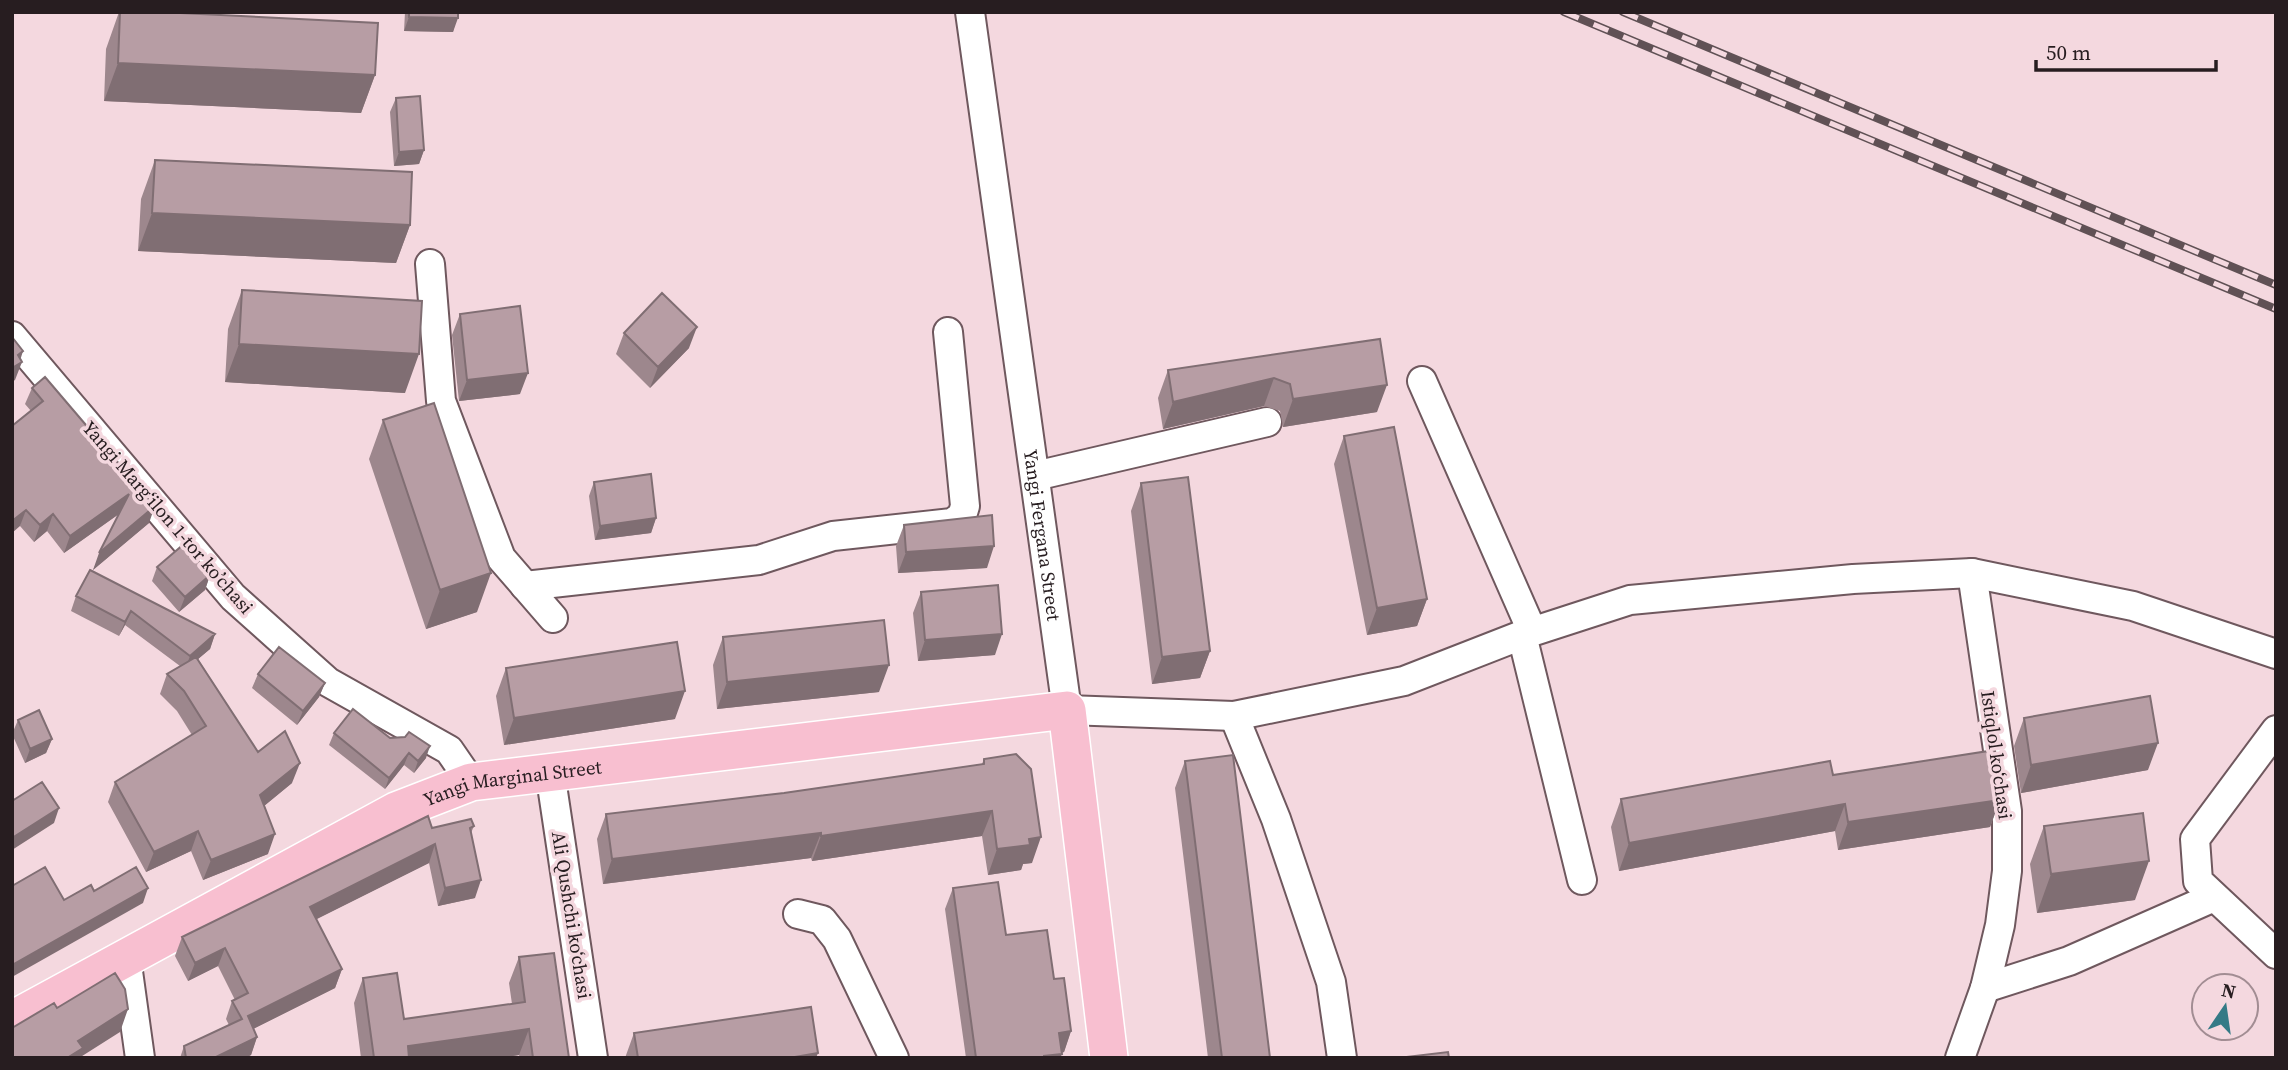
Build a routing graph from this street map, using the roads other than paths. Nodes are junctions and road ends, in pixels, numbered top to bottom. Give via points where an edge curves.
1 (970, 12) edge
2 (430, 264) dead end
3 (948, 332) dead end
4 (12, 336) edge
5 (1422, 381) dead end
6 (1267, 422) dead end
7 (1035, 477) junction
8 (1972, 573) junction
9 (524, 586) junction
10 (553, 618) dead end
11 (1527, 633) junction
12 (2276, 654) edge
13 (1067, 710) junction
14 (1234, 716) junction
15 (2276, 730) edge
16 (550, 772) junction
17 (471, 782) junction
18 (1582, 880) dead end
19 (2214, 897) junction
20 (798, 914) dead end
21 (2276, 954) edge
22 (126, 957) junction
23 (1985, 988) junction
24 (12, 1020) edge
25 (140, 1058) edge
26 (593, 1058) edge
27 (894, 1058) edge
28 (1110, 1058) edge
29 (1342, 1058) edge
30 (1960, 1058) edge

1 - 7 street, Yangi Fergana Street
2 - 9 street via 441,401 501,558
3 - 9 street via 965,506 962,516 952,523 833,537 760,560
4 - 17 street, Yangi Margʻilon 1-tor koʼchasi via 233,597 328,682 449,750
5 - 11 street
6 - 7 street
7 - 13 street, Yangi Fergana Street
8 - 11 street via 1630,600
8 - 12 street via 2133,606
8 - 23 street, Istiqlol koʻchasi via 2007,811 2007,871
9 - 10 street
11 - 14 street via 1404,681
11 - 18 street
13 - 14 street
13 - 16 main road, Yangi Marginal Street
13 - 28 main road, Yangi Fergana Street
14 - 29 street via 1276,819 1331,982
15 - 19 street via 2194,839 2198,881
16 - 17 main road, Yangi Marginal Street
16 - 26 street, Ali Qushchi koʻchasi
17 - 22 main road, Yangi Marginal Street via 396,811
19 - 21 street
19 - 23 street via 2069,961
20 - 27 street via 822,920 838,939
22 - 24 main road, Yangi Marginal Street
22 - 25 street
23 - 30 street, Istiqlol koʻchasi

